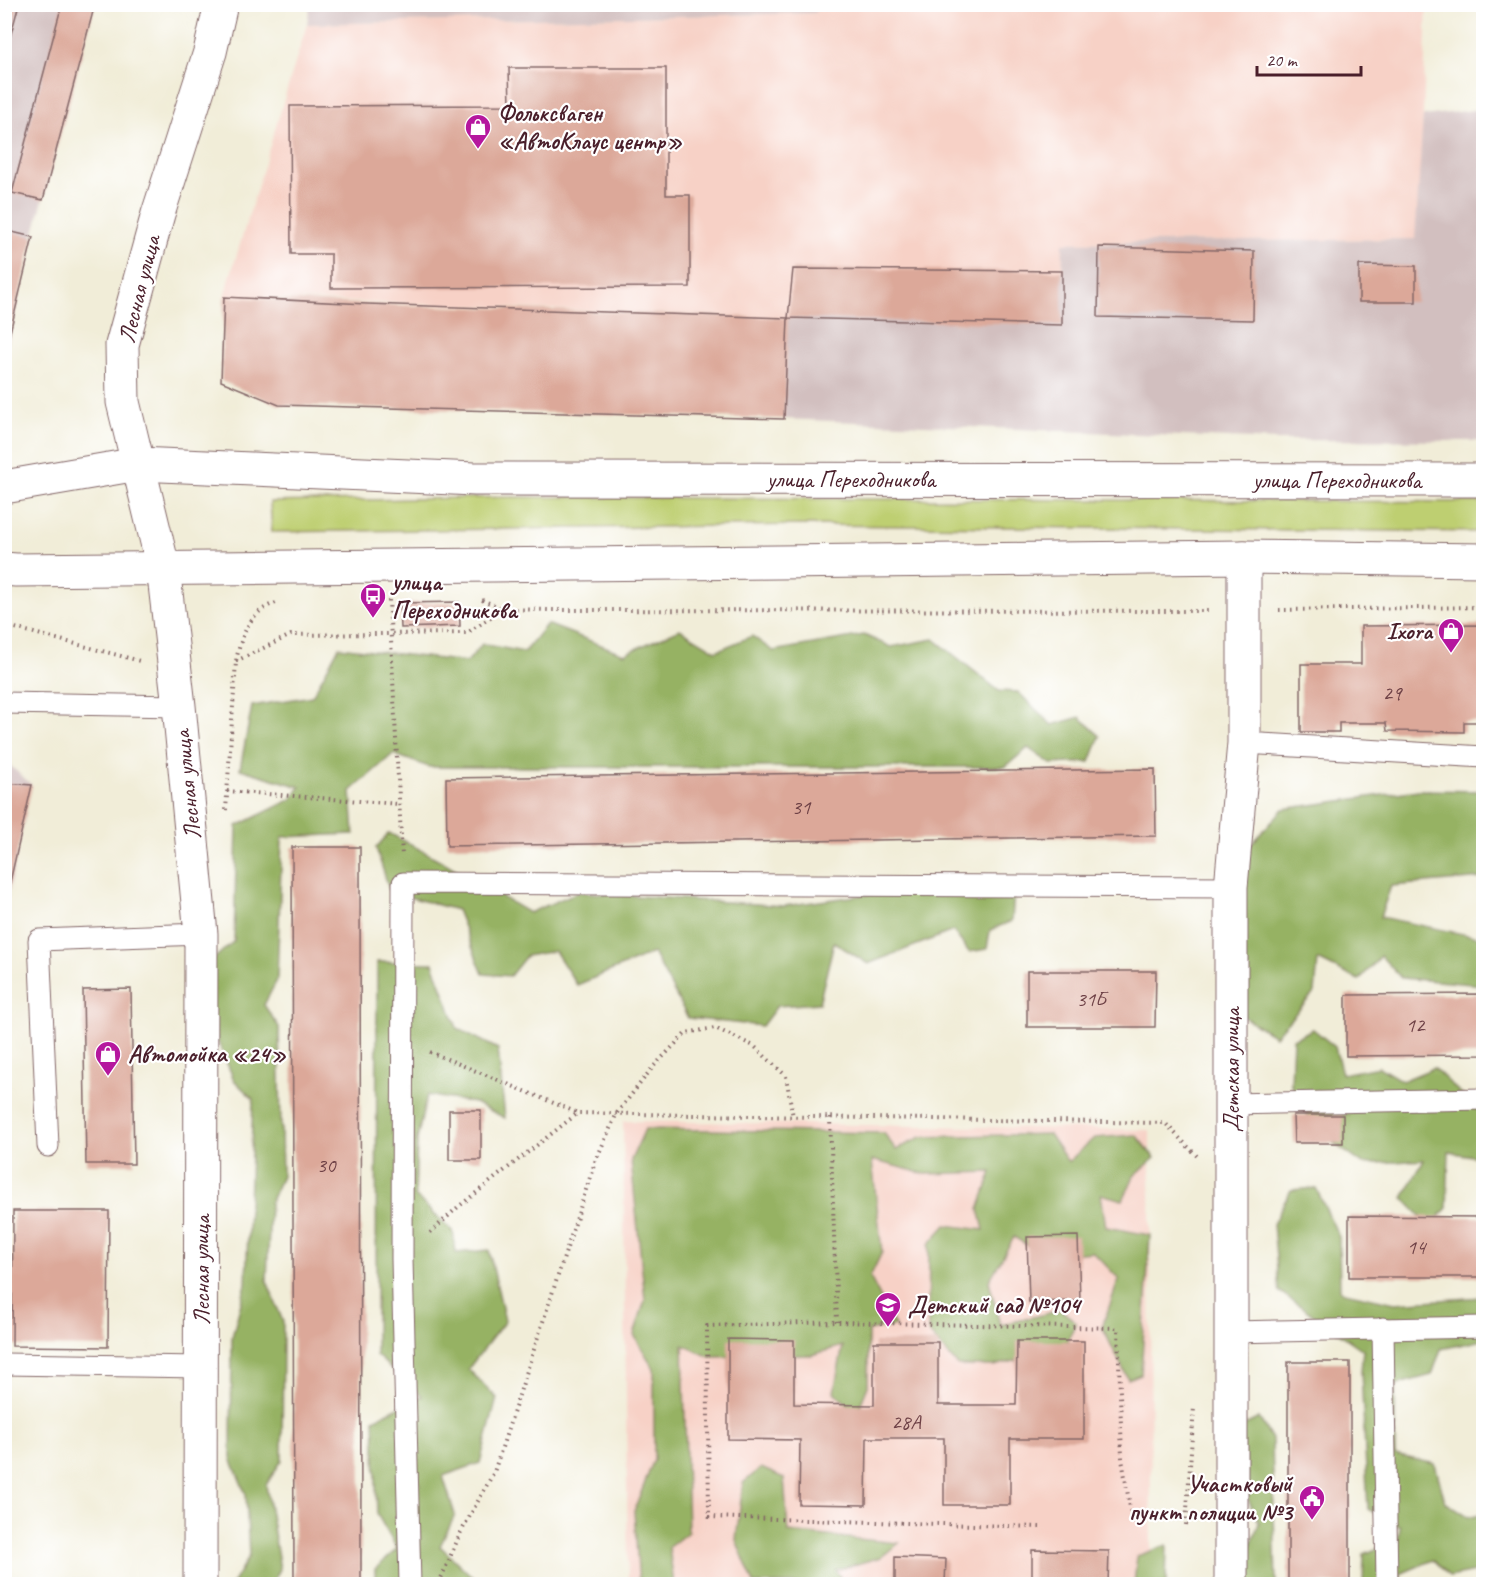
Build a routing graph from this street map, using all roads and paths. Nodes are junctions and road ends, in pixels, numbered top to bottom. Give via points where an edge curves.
1 (221, 4) edge
2 (138, 464) junction
3 (1484, 480) edge
4 (4, 486) edge
5 (1244, 556) junction
6 (1484, 560) edge
7 (163, 567) junction
8 (4, 569) edge
9 (389, 597) dead end
10 (477, 598) dead end
11 (278, 602) dead end
12 (1484, 607) edge
13 (504, 609) junction
14 (1243, 611) junction
15 (4, 625) edge
16 (391, 635) junction
17 (236, 661) junction
18 (149, 664) dead end
19 (4, 703) edge
20 (179, 706) junction
21 (1244, 743) junction
22 (1484, 757) edge
23 (227, 791) junction
24 (399, 804) junction
25 (226, 817) dead end
26 (403, 883) junction
27 (1231, 887) junction
28 (201, 934) junction
29 (403, 1033) junction
30 (1484, 1099) edge
31 (1231, 1104) junction
32 (578, 1113) junction
33 (617, 1113) junction
34 (793, 1117) junction
35 (830, 1117) junction
36 (48, 1146) dead end
37 (1231, 1191) junction
38 (402, 1258) junction
39 (837, 1322) junction
40 (1484, 1327) edge
41 (1383, 1328) junction
42 (1231, 1332) junction
43 (4, 1364) edge
44 (201, 1367) junction
45 (1133, 1526) dead end
46 (1040, 1527) dead end
47 (200, 1584) edge
48 (410, 1584) edge
49 (438, 1584) edge
50 (1231, 1584) edge
51 (1387, 1584) edge

1 - 2 main road, Лесная улица via 122,345 123,402
2 - 3 main road, улица Переходникова via 476,479
2 - 4 main road, улица Переходникова
2 - 7 main road, Лесная улица
5 - 6 main road
5 - 7 main road
5 - 14 main road, Детская улица
7 - 8 main road
7 - 20 main road, Лесная улица
9 - 16 path
10 - 13 path
11 - 17 path via 249,622
12 - 14 path
13 - 14 path
13 - 16 path via 466,633
14 - 21 main road, Детская улица
15 - 18 path
16 - 17 path via 291,634
16 - 24 path
17 - 23 path
19 - 20 lane
20 - 28 main road, Лесная улица
21 - 22 lane
21 - 27 main road, Детская улица
23 - 24 path
23 - 25 path
24 - 26 path
26 - 27 lane
26 - 29 lane
27 - 31 main road, Детская улица
28 - 36 lane via 39,940
28 - 44 main road, Лесная улица
29 - 32 path via 431,1053
29 - 38 lane
30 - 31 lane
31 - 37 main road, Детская улица
32 - 33 path
32 - 38 path via 458,1207
33 - 34 path
33 - 34 path via 652,1067 686,1033 715,1028 754,1046 786,1076
33 - 49 path via 595,1162 494,1472 459,1534
34 - 35 path
35 - 37 path via 1165,1123
35 - 39 path
37 - 42 main road, Детская улица
38 - 48 lane
39 - 45 path via 1118,1328 1122,1459
39 - 46 path via 707,1326 709,1517
40 - 41 lane
41 - 42 lane
41 - 51 lane
42 - 50 main road, Детская улица
43 - 44 lane
44 - 47 main road, Лесная улица

